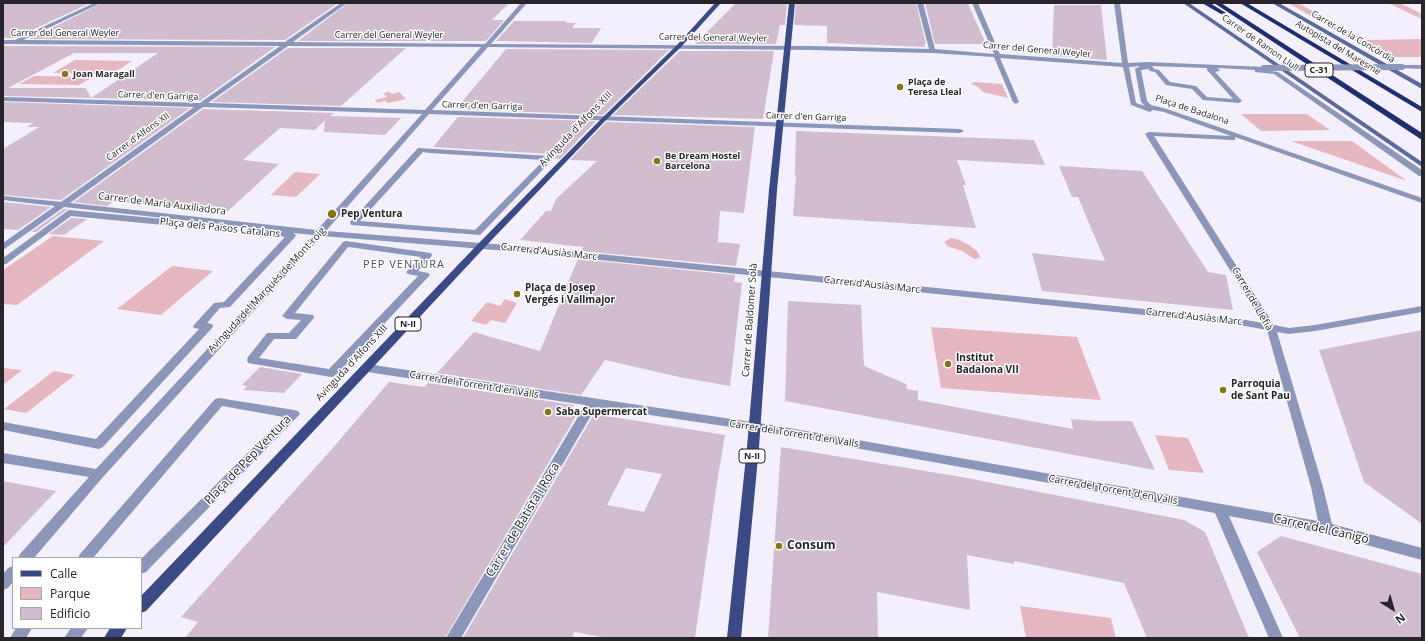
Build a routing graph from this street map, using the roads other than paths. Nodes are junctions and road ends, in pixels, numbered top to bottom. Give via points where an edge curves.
1 (98, 3) edge
2 (344, 3) edge
3 (524, 3) edge
4 (718, 3) edge
5 (792, 3) edge
6 (920, 3) edge
7 (974, 3) edge
8 (1117, 3) edge
9 (1186, 3) edge
10 (1205, 3) edge
11 (1217, 3) edge
12 (1243, 3) edge
13 (1275, 3) edge
14 (1275, 40) junction
15 (3, 42) edge
16 (14, 42) junction
17 (288, 44) junction
18 (488, 45) junction
19 (679, 46) junction
20 (3, 47) edge
21 (788, 48) junction
22 (932, 51) junction
23 (998, 56) junction
24 (1126, 65) junction
25 (1422, 67) edge
26 (1422, 87) edge
27 (3, 100) edge
28 (1016, 102) dead end
29 (198, 106) junction
30 (1422, 110) edge
31 (426, 113) junction
32 (604, 119) junction
33 (780, 126) junction
34 (960, 131) dead end
35 (1422, 137) edge
36 (1232, 138) junction
37 (550, 158) joint
38 (1422, 165) edge
39 (1422, 174) edge
40 (3, 198) edge
41 (1422, 201) edge
42 (62, 204) junction
43 (1422, 206) edge
44 (319, 233) junction
45 (481, 246) junction
46 (3, 247) edge
47 (3, 262) edge
48 (767, 274) junction
49 (1422, 309) edge
50 (1271, 328) junction
51 (252, 360) joint
52 (367, 368) junction
53 (592, 403) junction
54 (3, 426) edge
55 (755, 426) junction
56 (3, 458) edge
57 (98, 474) junction
58 (1219, 508) junction
59 (1326, 528) junction
60 (1422, 554) edge
61 (26, 557) edge
62 (86, 557) edge
63 (142, 567) edge
64 (12, 573) edge
65 (3, 584) edge
66 (142, 605) edge
67 (24, 629) edge
68 (80, 629) edge
69 (119, 629) edge
70 (16, 638) edge
71 (71, 638) edge
72 (111, 638) edge
73 (453, 638) edge
74 (734, 638) edge
75 (1276, 638) edge

1 - 16 street
2 - 17 street, Carrer d'Alfons XII
3 - 18 street, Avinguda del Marquès de Mont-roig
4 - 19 main road, Avinguda d'Alfons XIII / N-II
5 - 21 main road, Carrer de Baldomer Solà / N-II
6 - 22 street
7 - 23 street
8 - 24 street
9 - 38 street, Carrer de Ramon Llull
10 - 14 highway
11 - 14 highway, C-31
12 - 30 highway, Autopista del Maresme / C-31, bridge
13 - 26 street, Carrer de la Concòrdia
14 - 35 highway, C-31, bridge
15 - 16 street, Carrer del General Weyler
16 - 17 street, Carrer del General Weyler
16 - 20 street
17 - 18 street, Carrer del General Weyler
17 - 29 street, Carrer d'Alfons XII
18 - 19 street, Carrer del General Weyler
18 - 31 street, Avinguda del Marquès de Mont-roig
19 - 21 street, Carrer del General Weyler
19 - 32 main road, Avinguda d'Alfons XIII / N-II
21 - 22 street, Carrer del General Weyler
21 - 33 main road, Carrer de Baldomer Solà / N-II
22 - 23 street, Carrer del General Weyler
23 - 24 street, Carrer del General Weyler
23 - 28 street via 996,58
24 - 25 street, Carrer del General Weyler, bridge via 1264,68
24 - 36 street, Plaça de Badalona via 1133,104
27 - 29 street, Carrer d'en Garriga
29 - 31 street, Carrer d'en Garriga
29 - 42 street, Carrer d'Alfons XII
31 - 32 street, Carrer d'en Garriga
31 - 44 street, Avinguda del Marquès de Mont-roig
32 - 33 street, Carrer d'en Garriga
32 - 45 main road, Avinguda d'Alfons XIII / N-II
33 - 34 street, Carrer d'en Garriga
33 - 48 main road, Carrer de Baldomer Solà / N-II
36 - 43 street, Plaça de Badalona
36 - 50 street, Carrer de Llefià via 1149,134
37 - 37 street via 421,150 354,223 477,233
39 - 41 street, Plaça de Badalona via 1273,72 1209,70 1239,101 1205,99 1194,87 1168,84 1150,67 1138,69 1144,102 1148,106
40 - 42 street, Carrer de Maria Auxiliadora
42 - 44 street, Carrer de Maria Auxiliadora
42 - 46 street, Carrer d'Alfons XII
44 - 45 street, Carrer d'Ausiàs Marc
44 - 57 street, Avinguda del Marquès de Mont-roig
45 - 48 street, Carrer d'Ausiàs Marc
45 - 52 main road, Avinguda d'Alfons XIII / N-II
47 - 54 street, Plaça dels Països Catalans via 69,213 292,235 227,305 218,305 198,326 208,326 99,444
48 - 50 street, Carrer d'Ausiàs Marc via 1234,321
48 - 55 main road, Carrer de Baldomer Solà / N-II
49 - 50 street, Carrer d'Ausiàs Marc via 1315,328 1289,331
50 - 59 street, Carrer de Llefià via 1318,488
51 - 51 street via 272,335 292,337 309,317 287,316 346,244 428,255 411,272 425,275 331,373
52 - 53 street, Carrer del Torrent d'en Valls
52 - 66 main road, Avinguda d'Alfons XIII / N-II
53 - 55 street, Carrer del Torrent d'en Valls
53 - 73 street, Carrer de Batista i Roca
55 - 58 street, Carrer del Torrent d'en Valls
55 - 74 main road, Carrer de Baldomer Solà / N-II
56 - 57 street
57 - 61 street, Avinguda del Marquès de Mont-roig
58 - 59 street, Carrer del Canigó
58 - 75 street
59 - 60 street, Carrer del Canigó
62 - 63 street, Plaça de Pep Ventura via 219,402 294,414
64 - 65 street
67 - 70 street
68 - 71 street
69 - 72 main road

